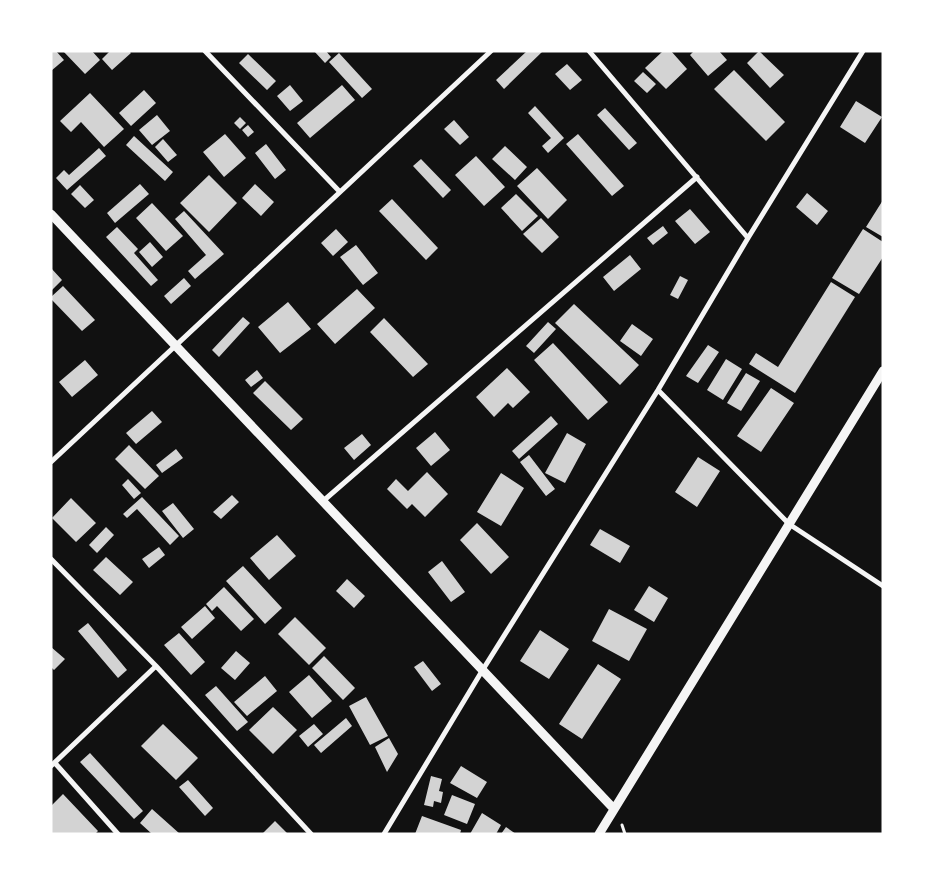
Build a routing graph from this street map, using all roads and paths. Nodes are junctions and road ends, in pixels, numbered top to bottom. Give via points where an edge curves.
1 (205, 51) edge
2 (490, 51) edge
3 (589, 51) edge
4 (863, 51) edge
5 (697, 177) junction
6 (340, 192) junction
7 (51, 214) edge
8 (748, 238) junction
9 (176, 347) junction
10 (883, 371) edge
11 (658, 390) junction
12 (51, 462) edge
13 (322, 502) junction
14 (789, 524) junction
15 (51, 559) edge
16 (883, 586) edge
17 (156, 666) junction
18 (482, 671) junction
19 (53, 764) edge
20 (614, 809) junction
21 (118, 834) edge
22 (311, 834) edge
23 (384, 834) edge
24 (599, 834) edge

1 - 6 street
2 - 6 street
3 - 5 street
4 - 8 street
5 - 8 street
5 - 13 street
6 - 9 street
7 - 9 street
8 - 11 street
9 - 12 street
9 - 13 street
10 - 14 street
11 - 14 street
11 - 18 street
13 - 18 street
14 - 16 street
14 - 20 street
15 - 17 street
17 - 19 street
17 - 22 street
18 - 20 street
18 - 23 street
19 - 21 street
20 - 24 street

